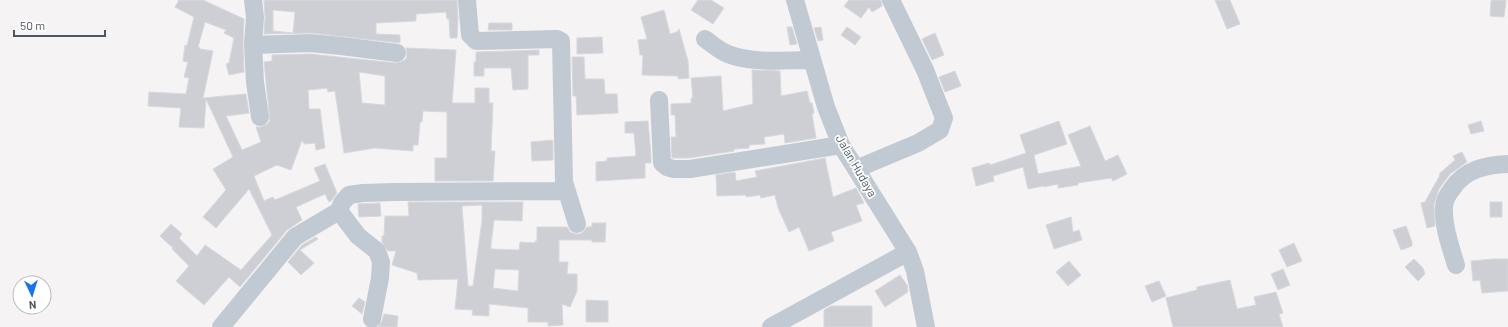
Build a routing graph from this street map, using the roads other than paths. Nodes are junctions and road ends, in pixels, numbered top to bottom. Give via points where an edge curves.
1 (252, 0) edge
2 (467, 0) edge
3 (795, 0) edge
4 (891, 0) edge
5 (705, 39) dead end
6 (252, 45) junction
7 (397, 53) dead end
8 (812, 60) junction
9 (659, 100) dead end
10 (260, 117) dead end
11 (841, 145) junction
12 (1508, 164) edge
13 (856, 169) junction
14 (566, 191) junction
15 (339, 211) junction
16 (578, 224) dead end
17 (908, 252) junction
18 (1456, 265) dead end
19 (372, 319) dead end
20 (221, 327) edge
21 (771, 327) edge
22 (926, 327) edge

1 - 6 street via 255,17
2 - 14 street via 470,35 476,41 561,41 562,150
3 - 8 street, Jalan Hudaya
4 - 13 street via 925,70 944,118 940,130 918,143
5 - 8 street via 726,54 750,60
6 - 7 street via 310,43
6 - 10 street
8 - 11 street, Jalan Hudaya
9 - 11 street via 662,163 672,169 719,165
11 - 13 street, Jalan Hudaya
12 - 18 street via 1478,168 1464,175 1446,200 1444,211 1447,231
13 - 17 street, Jalan Hudaya
14 - 15 street via 363,193 349,195
14 - 16 street
15 - 19 street via 358,236 377,251 381,262
15 - 20 street via 295,237
17 - 21 street
17 - 22 street, Jalan Hudaya via 915,271

